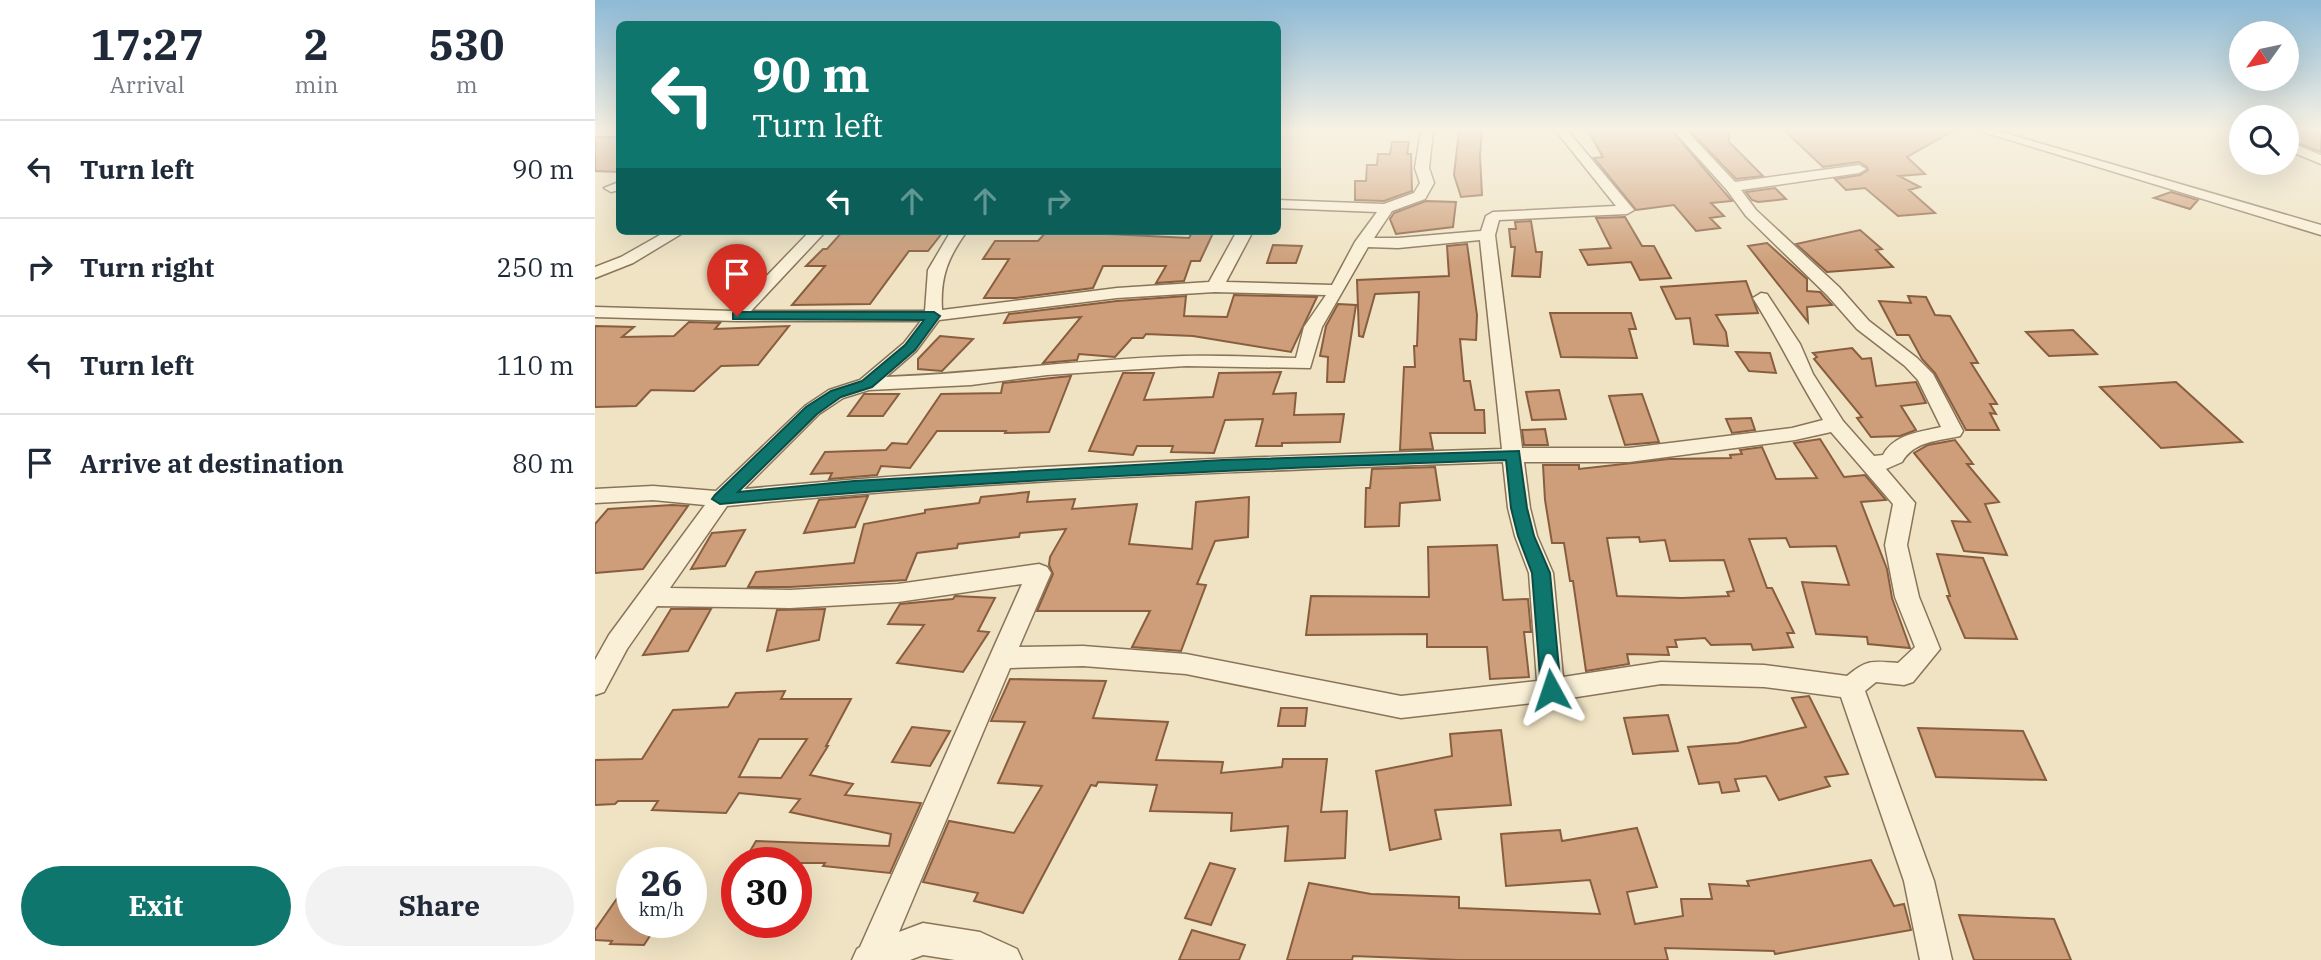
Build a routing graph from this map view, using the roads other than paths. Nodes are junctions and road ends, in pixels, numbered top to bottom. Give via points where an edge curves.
1 (1425, 176) edge
2 (1599, 176) edge
3 (1722, 176) edge
4 (1811, 176) edge
5 (2138, 176) edge
6 (1732, 187) junction
7 (1281, 204) edge
8 (1387, 208) junction
9 (2321, 230) edge
10 (671, 235) edge
11 (814, 235) edge
12 (956, 235) edge
13 (1243, 235) edge
14 (1487, 235) junction
15 (1363, 242) junction
16 (595, 273) edge
17 (1215, 287) junction
18 (1338, 290) junction
19 (1761, 298) dead end
20 (595, 312) edge
21 (737, 316) junction
22 (934, 316) junction
23 (867, 384) junction
24 (1836, 425) junction
25 (1513, 455) junction
26 (1868, 463) junction
27 (595, 496) edge
28 (720, 499) junction
29 (650, 597) junction
30 (607, 644) edge
31 (1003, 658) junction
32 (595, 684) edge
33 (1851, 687) junction
34 (1551, 690) junction
35 (870, 960) edge
36 (1006, 960) edge
37 (1936, 960) edge

1 - 8 street via 1427,183 1420,196
2 - 14 street via 1627,210 1493,216
3 - 6 street
4 - 6 street
5 - 9 street
6 - 26 street via 1751,213 1863,325 1926,378 1953,431 1912,440 1888,462
7 - 8 street
8 - 15 street
10 - 16 street
11 - 21 street
12 - 22 street via 940,256 932,281
13 - 17 street
14 - 15 street
14 - 25 street
15 - 18 street
17 - 18 street
17 - 22 street via 1117,293
18 - 23 street via 1313,327 1304,364 1186,361
19 - 24 street
20 - 21 street
21 - 22 street
22 - 23 street via 910,347
23 - 28 street via 836,394 811,410
24 - 25 street via 1629,455
24 - 26 street
25 - 28 street via 1223,465 854,486
25 - 34 street via 1519,508 1541,573
26 - 33 street via 1904,503 1896,545 1907,597 1927,649 1904,674 1871,671
27 - 28 street
28 - 29 street
29 - 30 street
29 - 31 street via 790,599 885,594 1039,573
30 - 32 street
31 - 34 street via 1083,656 1186,664 1401,707
31 - 35 street
33 - 34 street via 1764,676 1661,673
33 - 37 street via 1919,881
35 - 36 street via 923,939 980,948

